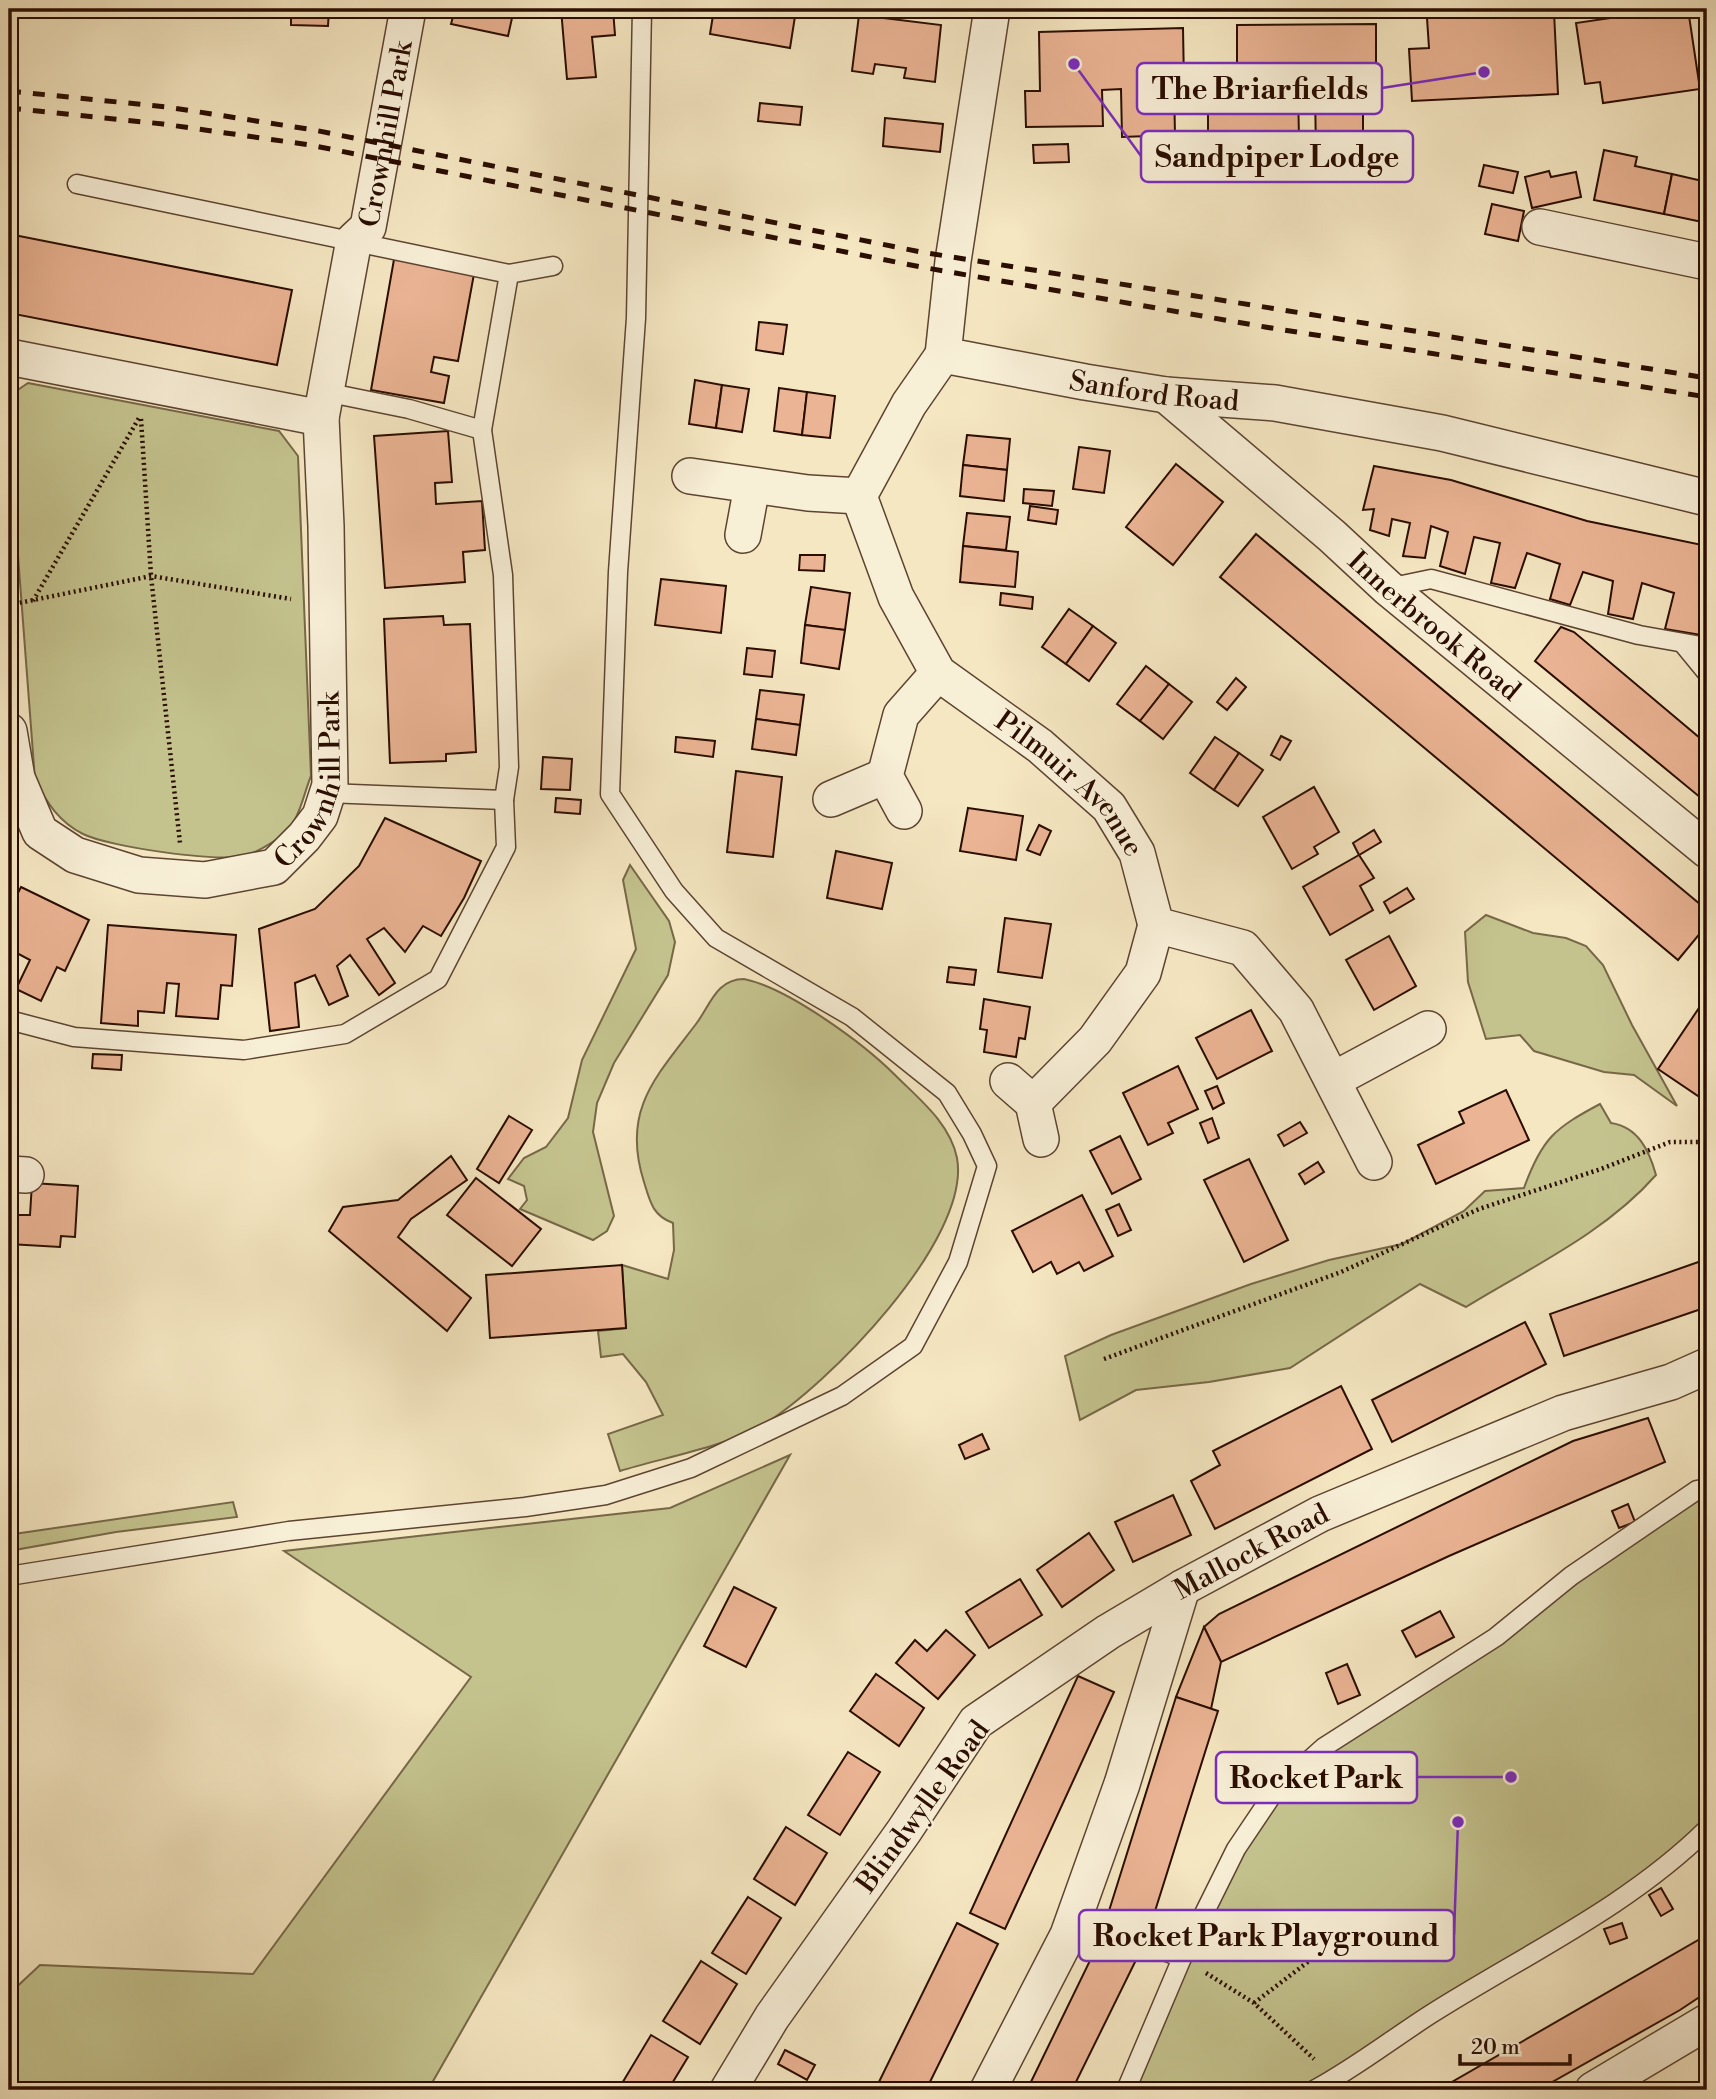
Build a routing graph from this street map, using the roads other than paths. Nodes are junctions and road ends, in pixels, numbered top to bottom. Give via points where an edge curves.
1 (408, 9) edge
2 (642, 9) edge
3 (992, 9) edge
4 (77, 184) dead end
5 (1540, 227) dead end
6 (354, 240) junction
7 (1707, 262) edge
8 (553, 266) dead end
9 (509, 274) junction
10 (943, 355) junction
11 (9, 357) edge
12 (1166, 395) junction
13 (323, 405) junction
14 (482, 430) junction
15 (690, 476) dead end
16 (752, 486) junction
17 (859, 496) junction
18 (1707, 498) edge
19 (743, 535) dead end
20 (1388, 588) junction
21 (1684, 645) junction
22 (1707, 647) edge
23 (939, 673) junction
24 (1707, 673) edge
25 (9, 731) edge
26 (885, 776) junction
27 (13, 778) edge
28 (327, 793) junction
29 (831, 799) dead end
30 (504, 800) junction
31 (904, 811) dead end
32 (1707, 850) edge
33 (1156, 925) junction
34 (9, 1020) edge
35 (1427, 1029) dead end
36 (1334, 1080) junction
37 (1041, 1139) dead end
38 (1374, 1162) dead end
39 (1707, 1366) edge
40 (1707, 1488) edge
41 (9, 1576) edge
42 (1182, 1588) junction
43 (1707, 1829) edge
44 (1075, 1916) junction
45 (1182, 1958) junction
46 (1707, 2022) edge
47 (728, 2090) edge
48 (988, 2090) edge
49 (1126, 2090) edge
50 (1314, 2090) edge
51 (1592, 2090) edge

1 - 6 street, Crownhill Park via 368,227
2 - 41 lane via 636,318 618,572 610,794 674,891 716,938 852,1017 947,1093 987,1166 958,1262 913,1346 842,1396 691,1468 579,1499 289,1531
3 - 10 street
4 - 6 lane
5 - 7 street
6 - 9 lane
6 - 13 street, Crownhill Park
8 - 9 lane
9 - 14 lane
10 - 12 street, Sanford Road
10 - 17 street via 909,404
11 - 13 street
12 - 18 street, Sanford Road via 1275,403 1442,433
12 - 20 street, Innerbrook Road
13 - 14 lane via 409,409
13 - 28 street, Crownhill Park
14 - 30 lane via 503,575 509,767
15 - 16 street
16 - 17 street
16 - 19 street
17 - 23 street, Pilmuir Avenue via 896,597
20 - 21 lane via 1431,579
20 - 32 street, Innerbrook Road
21 - 22 lane
21 - 24 lane
23 - 26 street via 901,715
23 - 33 street, Pilmuir Avenue via 1040,746 1110,807 1137,853
25 - 27 street, Crownhill Park
26 - 29 street
26 - 31 street
27 - 28 street, Crownhill Park via 40,832 75,855 139,876 205,880 274,867 320,816
28 - 30 lane
30 - 34 lane via 506,847 438,979 345,1034 244,1051 74,1037
33 - 36 street via 1243,948 1296,1010
33 - 37 street, Pilmuir Avenue via 1143,973 1095,1040 1021,1092
35 - 36 street
36 - 38 street
39 - 42 street, Mallock Road via 1671,1382 1563,1413 1345,1504
40 - 45 lane via 1697,1490 1571,1576 1496,1637 1314,1756 1275,1791 1236,1849
42 - 44 street, Mallock Road via 1122,1784
42 - 47 street, Blindwylle Road via 1032,1681 976,1722 772,2017
43 - 50 lane via 1614,1902
44 - 45 lane
44 - 48 street, Mallock Road
45 - 49 lane
46 - 51 street

